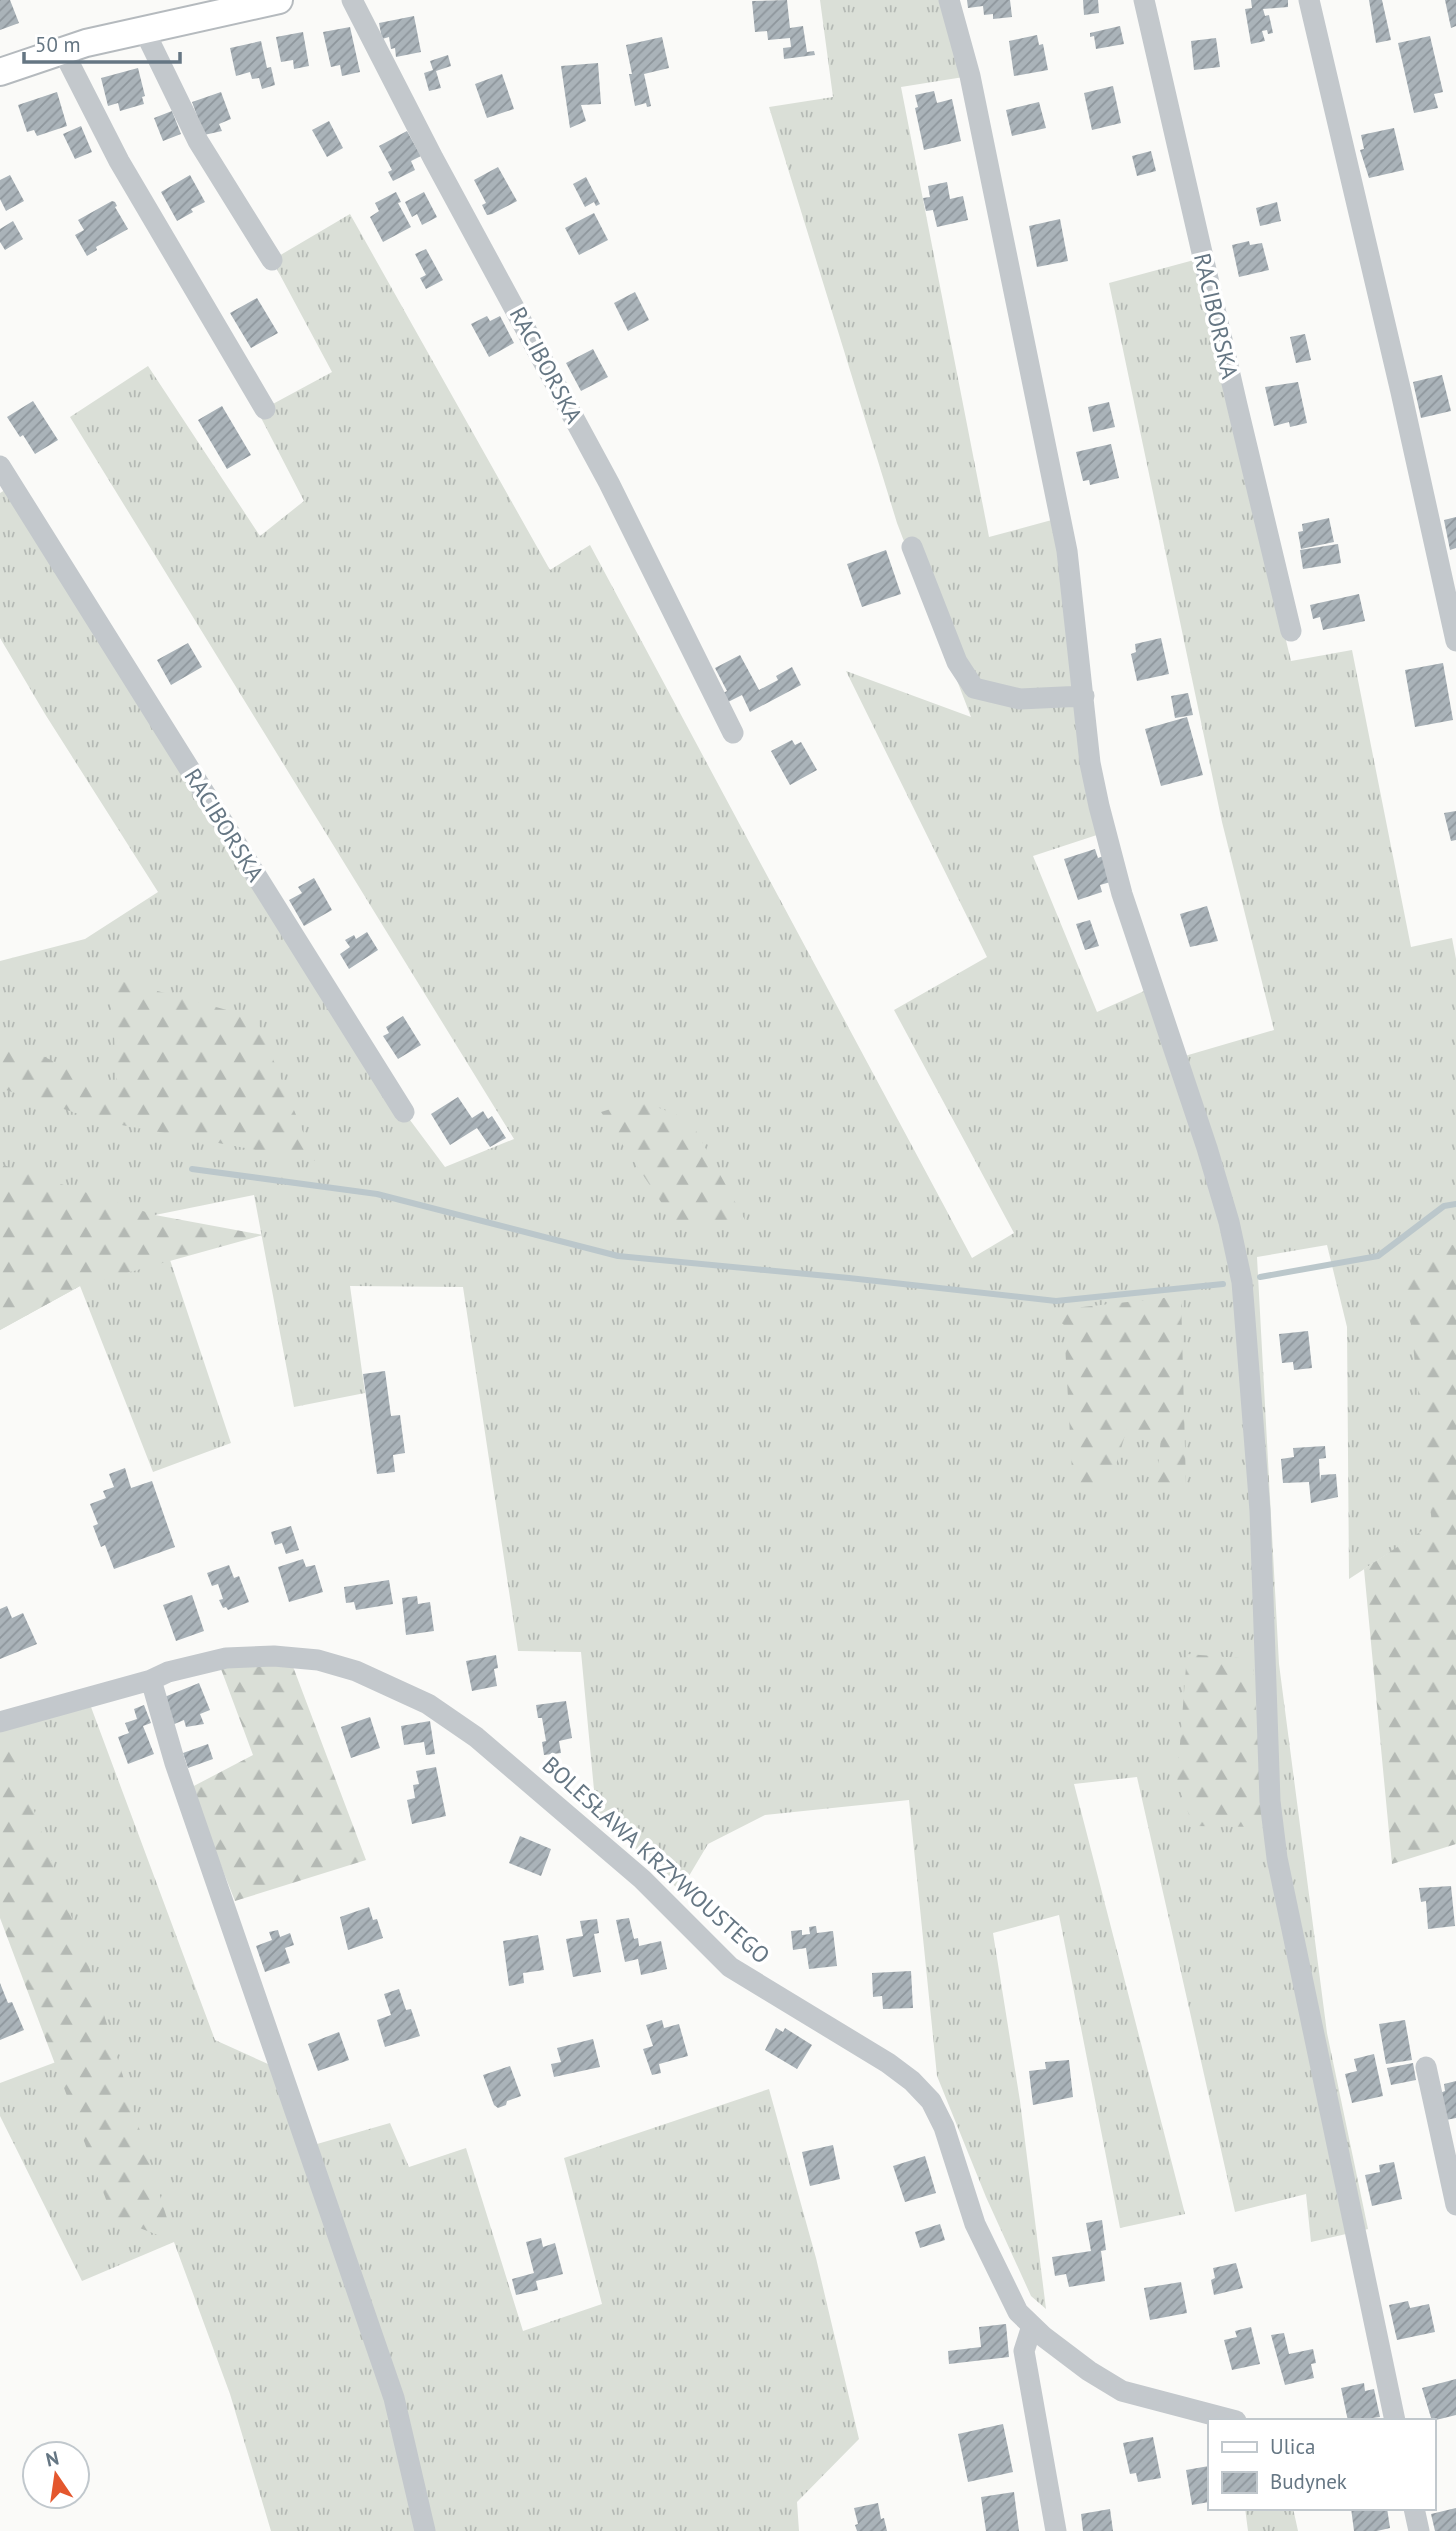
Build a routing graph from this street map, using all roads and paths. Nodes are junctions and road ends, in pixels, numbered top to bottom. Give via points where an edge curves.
1 (279, 0) edge
2 (352, 0) edge
3 (949, 0) edge
4 (1144, 0) edge
5 (1309, 0) edge
6 (144, 30) junction
7 (63, 51) junction
8 (0, 72) edge
9 (272, 260) dead end
10 (265, 409) dead end
11 (0, 466) edge
12 (912, 547) dead end
13 (1291, 631) dead end
14 (1456, 641) edge
15 (1084, 696) junction
16 (733, 733) dead end
17 (404, 1112) dead end
18 (151, 1680) junction
19 (0, 1722) edge
20 (1426, 2067) dead end
21 (1456, 2204) edge
22 (1032, 2326) junction
23 (1228, 2419) edge
24 (1395, 2419) edge
25 (1414, 2510) edge
26 (425, 2531) edge
27 (1056, 2531) edge
28 (1419, 2531) edge

1 - 6 main road
2 - 16 street, RACIBORSKA via 609,483
3 - 15 street via 970,76 1067,551
4 - 13 street, RACIBORSKA
5 - 14 street
6 - 7 main road
6 - 9 street via 198,141
7 - 8 main road
7 - 10 street via 119,161
11 - 17 street, RACIBORSKA
12 - 15 street via 957,662 974,688 1020,699
15 - 24 street via 1090,763 1112,857 1208,1148 1242,1282 1260,1511 1270,1801 1277,1858
18 - 19 street, BOLESŁAWA KRZYWOUSTEGO
18 - 22 street, BOLESŁAWA KRZYWOUSTEGO via 226,1658 318,1660 356,1671 428,1704 476,1737 642,1879 730,1967 888,2063 931,2101 975,2224 1018,2312
18 - 26 street via 175,1763 394,2398
20 - 21 street
22 - 23 street, BOLESŁAWA KRZYWOUSTEGO via 1122,2391
22 - 27 street via 1024,2351
25 - 28 street

